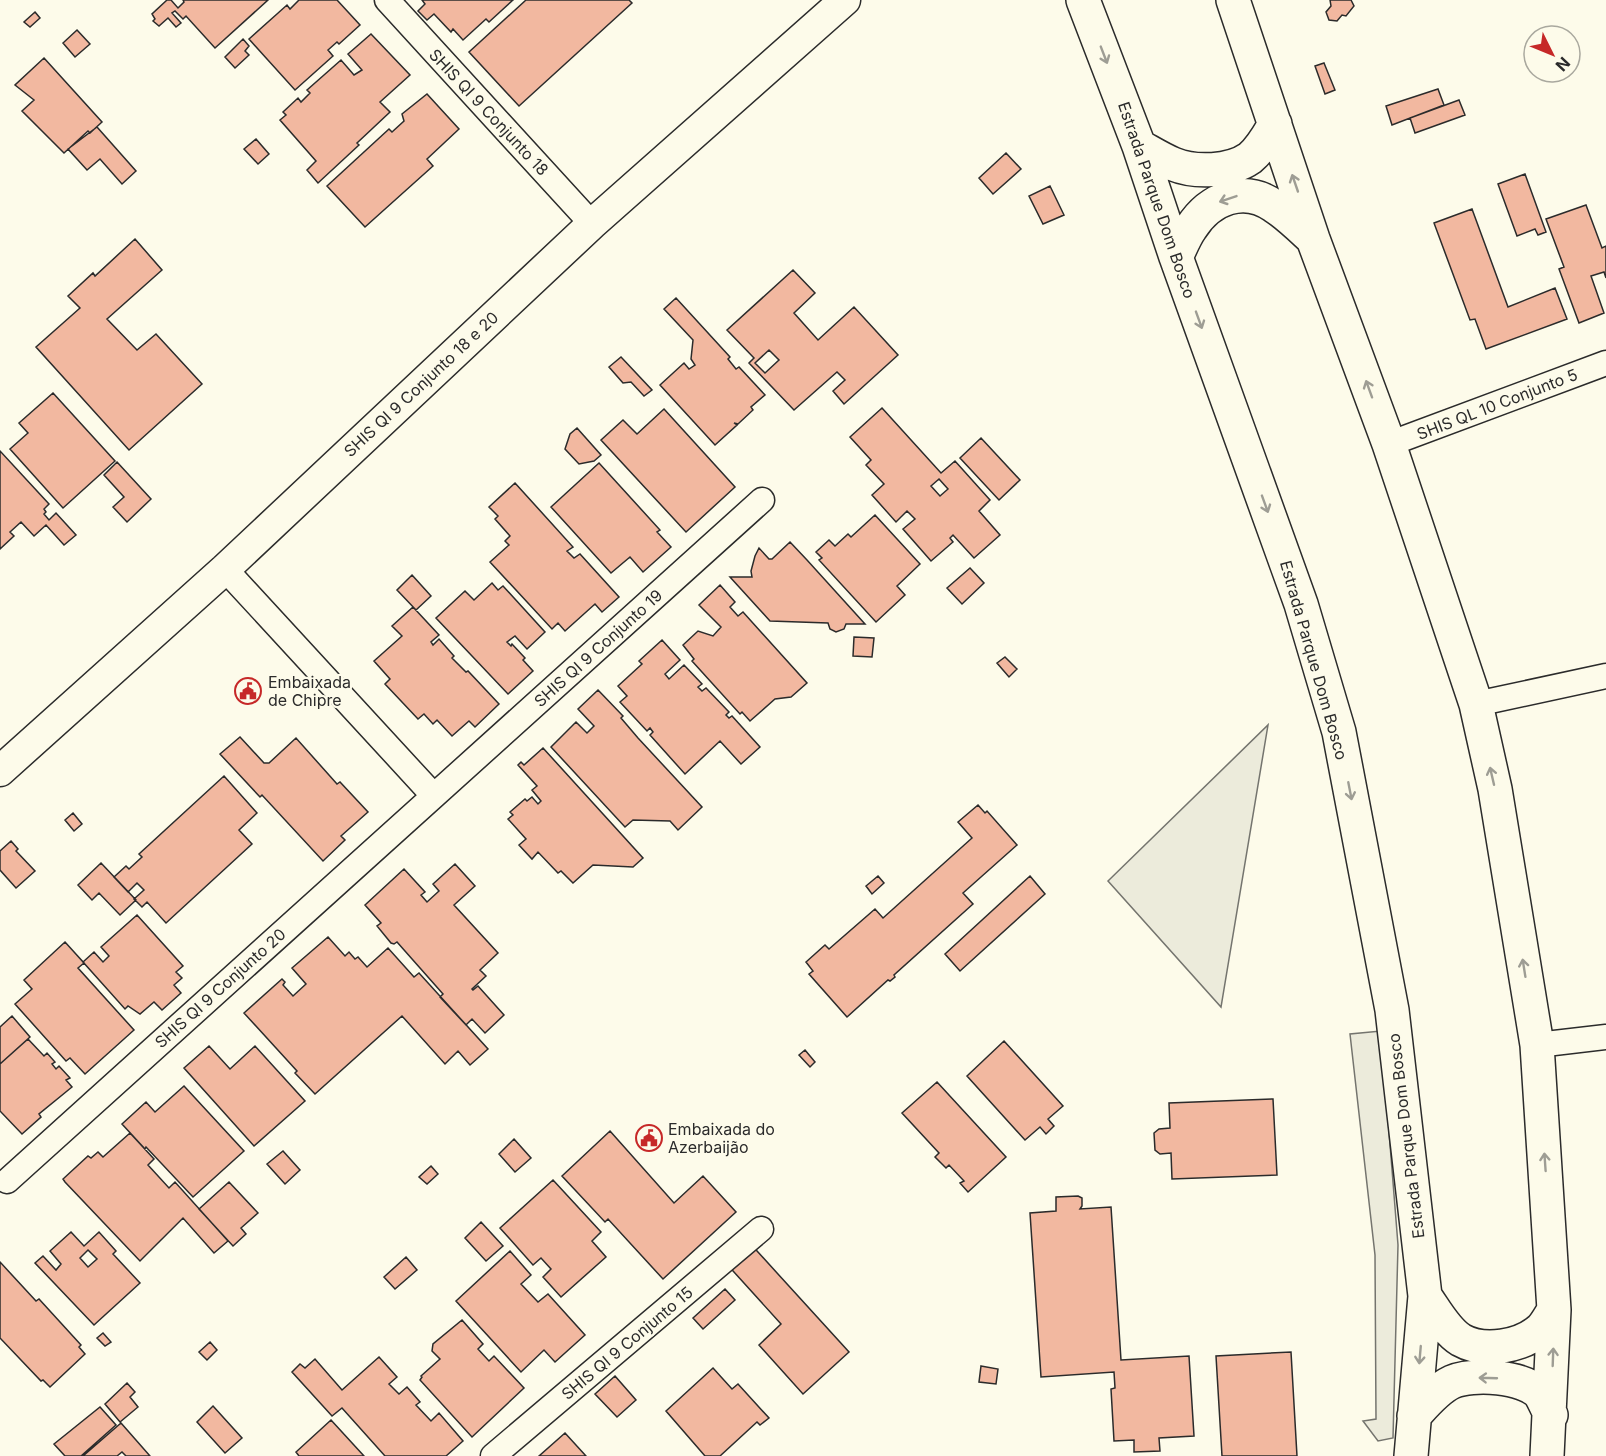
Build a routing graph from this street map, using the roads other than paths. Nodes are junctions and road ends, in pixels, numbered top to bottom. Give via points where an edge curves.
1 (387, 0) edge
2 (845, 0) edge
3 (1083, 0) edge
4 (1233, 0) edge
5 (1275, 123) junction
6 (1139, 146) junction
7 (592, 224) junction
8 (1313, 239) junction
9 (1176, 256) junction
10 (1606, 363) edge
11 (1389, 444) junction
12 (762, 500) dead end
13 (225, 569) junction
14 (1606, 676) edge
15 (1476, 704) junction
16 (0, 771) edge
17 (433, 795) junction
18 (1606, 1037) edge
19 (1537, 1045) junction
20 (8, 1181) dead end
21 (761, 1229) dead end
22 (1425, 1296) junction
23 (1554, 1310) junction
24 (1551, 1415) junction
25 (1414, 1416) junction
26 (493, 1456) edge
27 (1411, 1456) edge
28 (1547, 1456) edge

1 - 7 street, SHIS QI 9 Conjunto 18
2 - 7 street, SHIS QI 9 Conjunto 18 e 20
3 -> 6 main road, Estrada Parque Dom Bosco
4 - 5 main road
5 - 6 main road via 1251,157 1214,170 1174,164
8 -> 5 main road
6 - 9 main road, Estrada Parque Dom Bosco
7 - 13 street, SHIS QI 9 Conjunto 18 e 20
8 -> 9 main road via 1273,205 1251,196 1231,196 1211,206 1191,226
11 -> 8 main road
9 -> 22 main road, Estrada Parque Dom Bosco via 1301,604 1339,732 1392,1010
10 - 11 street, SHIS QL 10 Conjunto 5
11 - 15 main road
12 - 17 street, SHIS QI 9 Conjunto 19
13 - 16 street, SHIS QI 9 Conjunto 18 e 20
13 - 17 street
14 - 15 street
19 -> 15 main road via 1495,789
17 - 20 street, SHIS QI 9 Conjunto 20
18 - 19 street
23 -> 19 main road
21 - 26 street, SHIS QI 9 Conjunto 15
22 - 23 main road via 1460,1339 1476,1345 1501,1346 1523,1340 1540,1329
22 -> 25 main road, Estrada Parque Dom Bosco
24 -> 23 main road
24 -> 25 main road via 1540,1394 1522,1382 1473,1378 1452,1382
24 - 28 main road
25 - 27 main road, Estrada Parque Dom Bosco

